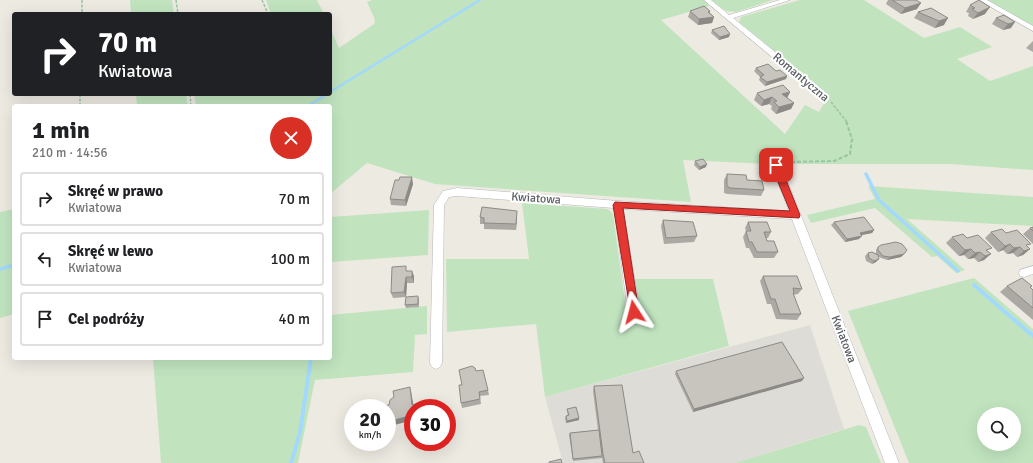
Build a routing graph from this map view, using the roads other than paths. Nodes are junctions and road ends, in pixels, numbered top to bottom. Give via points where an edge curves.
1 (707, 0) edge
2 (787, 0) edge
3 (982, 0) edge
4 (728, 17) junction
5 (1033, 29) edge
6 (824, 96) road end
7 (780, 165) road end
8 (618, 205) junction
9 (796, 215) junction
10 (634, 312) dead end
11 (436, 363) dead end
12 (892, 463) edge

1 - 4 street, Romantyczna
2 - 4 street
3 - 5 street
4 - 6 street, Romantyczna
7 - 9 street, Kwiatowa
8 - 9 street, Kwiatowa
8 - 10 street
8 - 11 street, Kwiatowa via 457,192 446,194 439,205
9 - 12 street, Kwiatowa

